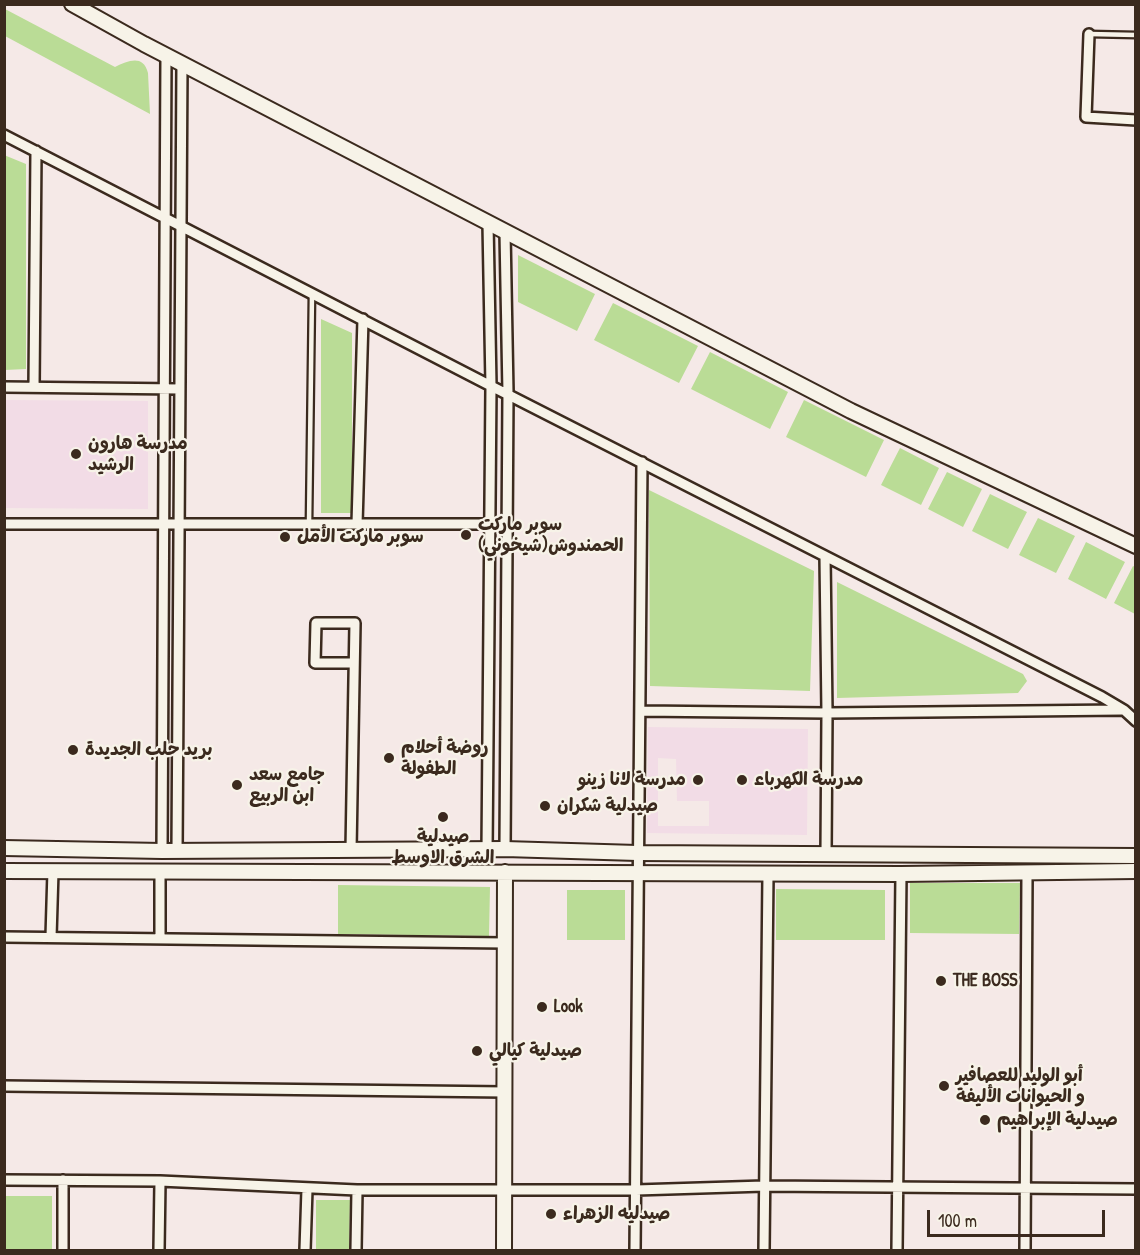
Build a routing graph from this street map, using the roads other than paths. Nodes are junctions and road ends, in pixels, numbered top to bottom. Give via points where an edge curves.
1 (72, 4) edge
2 (1089, 34) joint
3 (1136, 35) edge
4 (166, 56) junction
5 (182, 64) junction
6 (1136, 120) edge
7 (4, 135) edge
8 (36, 151) junction
9 (165, 218) junction
10 (488, 223) junction
11 (181, 226) junction
12 (505, 232) junction
13 (312, 292) junction
14 (363, 319) junction
15 (491, 386) junction
16 (4, 387) edge
17 (34, 387) junction
18 (164, 388) junction
19 (180, 389) junction
20 (507, 393) junction
21 (642, 462) junction
22 (4, 524) edge
23 (163, 524) junction
24 (179, 524) junction
25 (309, 524) junction
26 (357, 524) junction
27 (489, 524) junction
28 (507, 524) junction
29 (1136, 546) edge
30 (825, 556) junction
31 (354, 663) junction
32 (1124, 710) junction
33 (641, 711) junction
34 (827, 713) junction
35 (1136, 721) edge
36 (4, 848) edge
37 (505, 849) junction
38 (177, 850) junction
39 (351, 850) junction
40 (162, 851) junction
41 (487, 851) junction
42 (637, 853) junction
43 (826, 853) junction
44 (1136, 856) edge
45 (4, 870) edge
46 (53, 871) junction
47 (160, 871) junction
48 (1136, 871) edge
49 (505, 872) junction
50 (637, 872) junction
51 (768, 874) junction
52 (901, 874) junction
53 (1027, 874) junction
54 (4, 937) edge
55 (51, 938) junction
56 (160, 939) junction
57 (505, 943) junction
58 (4, 1086) edge
59 (505, 1092) junction
60 (4, 1180) edge
61 (63, 1180) junction
62 (160, 1181) junction
63 (764, 1186) junction
64 (897, 1187) junction
65 (1025, 1188) junction
66 (307, 1189) junction
67 (1136, 1189) edge
68 (357, 1190) junction
69 (505, 1190) junction
70 (636, 1190) junction
71 (63, 1251) edge
72 (159, 1251) edge
73 (305, 1251) edge
74 (356, 1251) edge
75 (504, 1251) edge
76 (635, 1251) edge
77 (764, 1251) edge
78 (897, 1251) edge
79 (1025, 1251) edge

1 - 4 street
2 - 3 lane
2 - 6 street via 1086,117
4 - 5 street
4 - 9 street
5 - 10 street
5 - 11 street
7 - 8 street
8 - 9 street
8 - 17 street
9 - 11 street
9 - 18 street
10 - 12 street
10 - 15 street
11 - 13 street
11 - 19 street
12 - 20 street
12 - 29 street via 851,411
13 - 14 street
13 - 25 lane
14 - 15 street
14 - 26 street
15 - 20 street
15 - 27 street
16 - 17 street
17 - 18 street
18 - 19 street
18 - 23 street
19 - 24 street
20 - 21 street
20 - 28 street
21 - 30 street
21 - 33 street
22 - 23 street
23 - 24 street
23 - 40 street
24 - 25 street
24 - 38 street
25 - 26 street
26 - 27 street
27 - 28 street
27 - 41 street
28 - 37 street
30 - 32 street
30 - 34 street
31 - 31 street via 355,623 316,623 315,663
31 - 39 street
32 - 34 street
32 - 35 street
33 - 34 street
33 - 42 street
34 - 43 street
36 - 40 street
37 - 41 street
37 - 42 street
38 - 39 street
38 - 40 street
39 - 41 street
42 - 43 street
42 - 50 street
43 - 44 street
45 - 46 street
46 - 47 street
46 - 55 street
47 - 49 street
47 - 56 street
48 - 53 street
49 - 50 street
49 - 57 street
50 - 51 street
50 - 70 street
51 - 52 street
51 - 63 street
52 - 53 street
52 - 64 street
53 - 65 street
54 - 55 street
55 - 56 street
56 - 57 street
57 - 59 street
58 - 59 street
59 - 69 street
60 - 61 street
61 - 62 street
61 - 71 street
62 - 66 street
62 - 72 street
63 - 64 street
63 - 70 street
63 - 77 street
64 - 65 street
64 - 78 street
65 - 67 street
65 - 79 street
66 - 68 street
66 - 73 street
68 - 69 street
68 - 74 street
69 - 70 street
69 - 75 street
70 - 76 street

